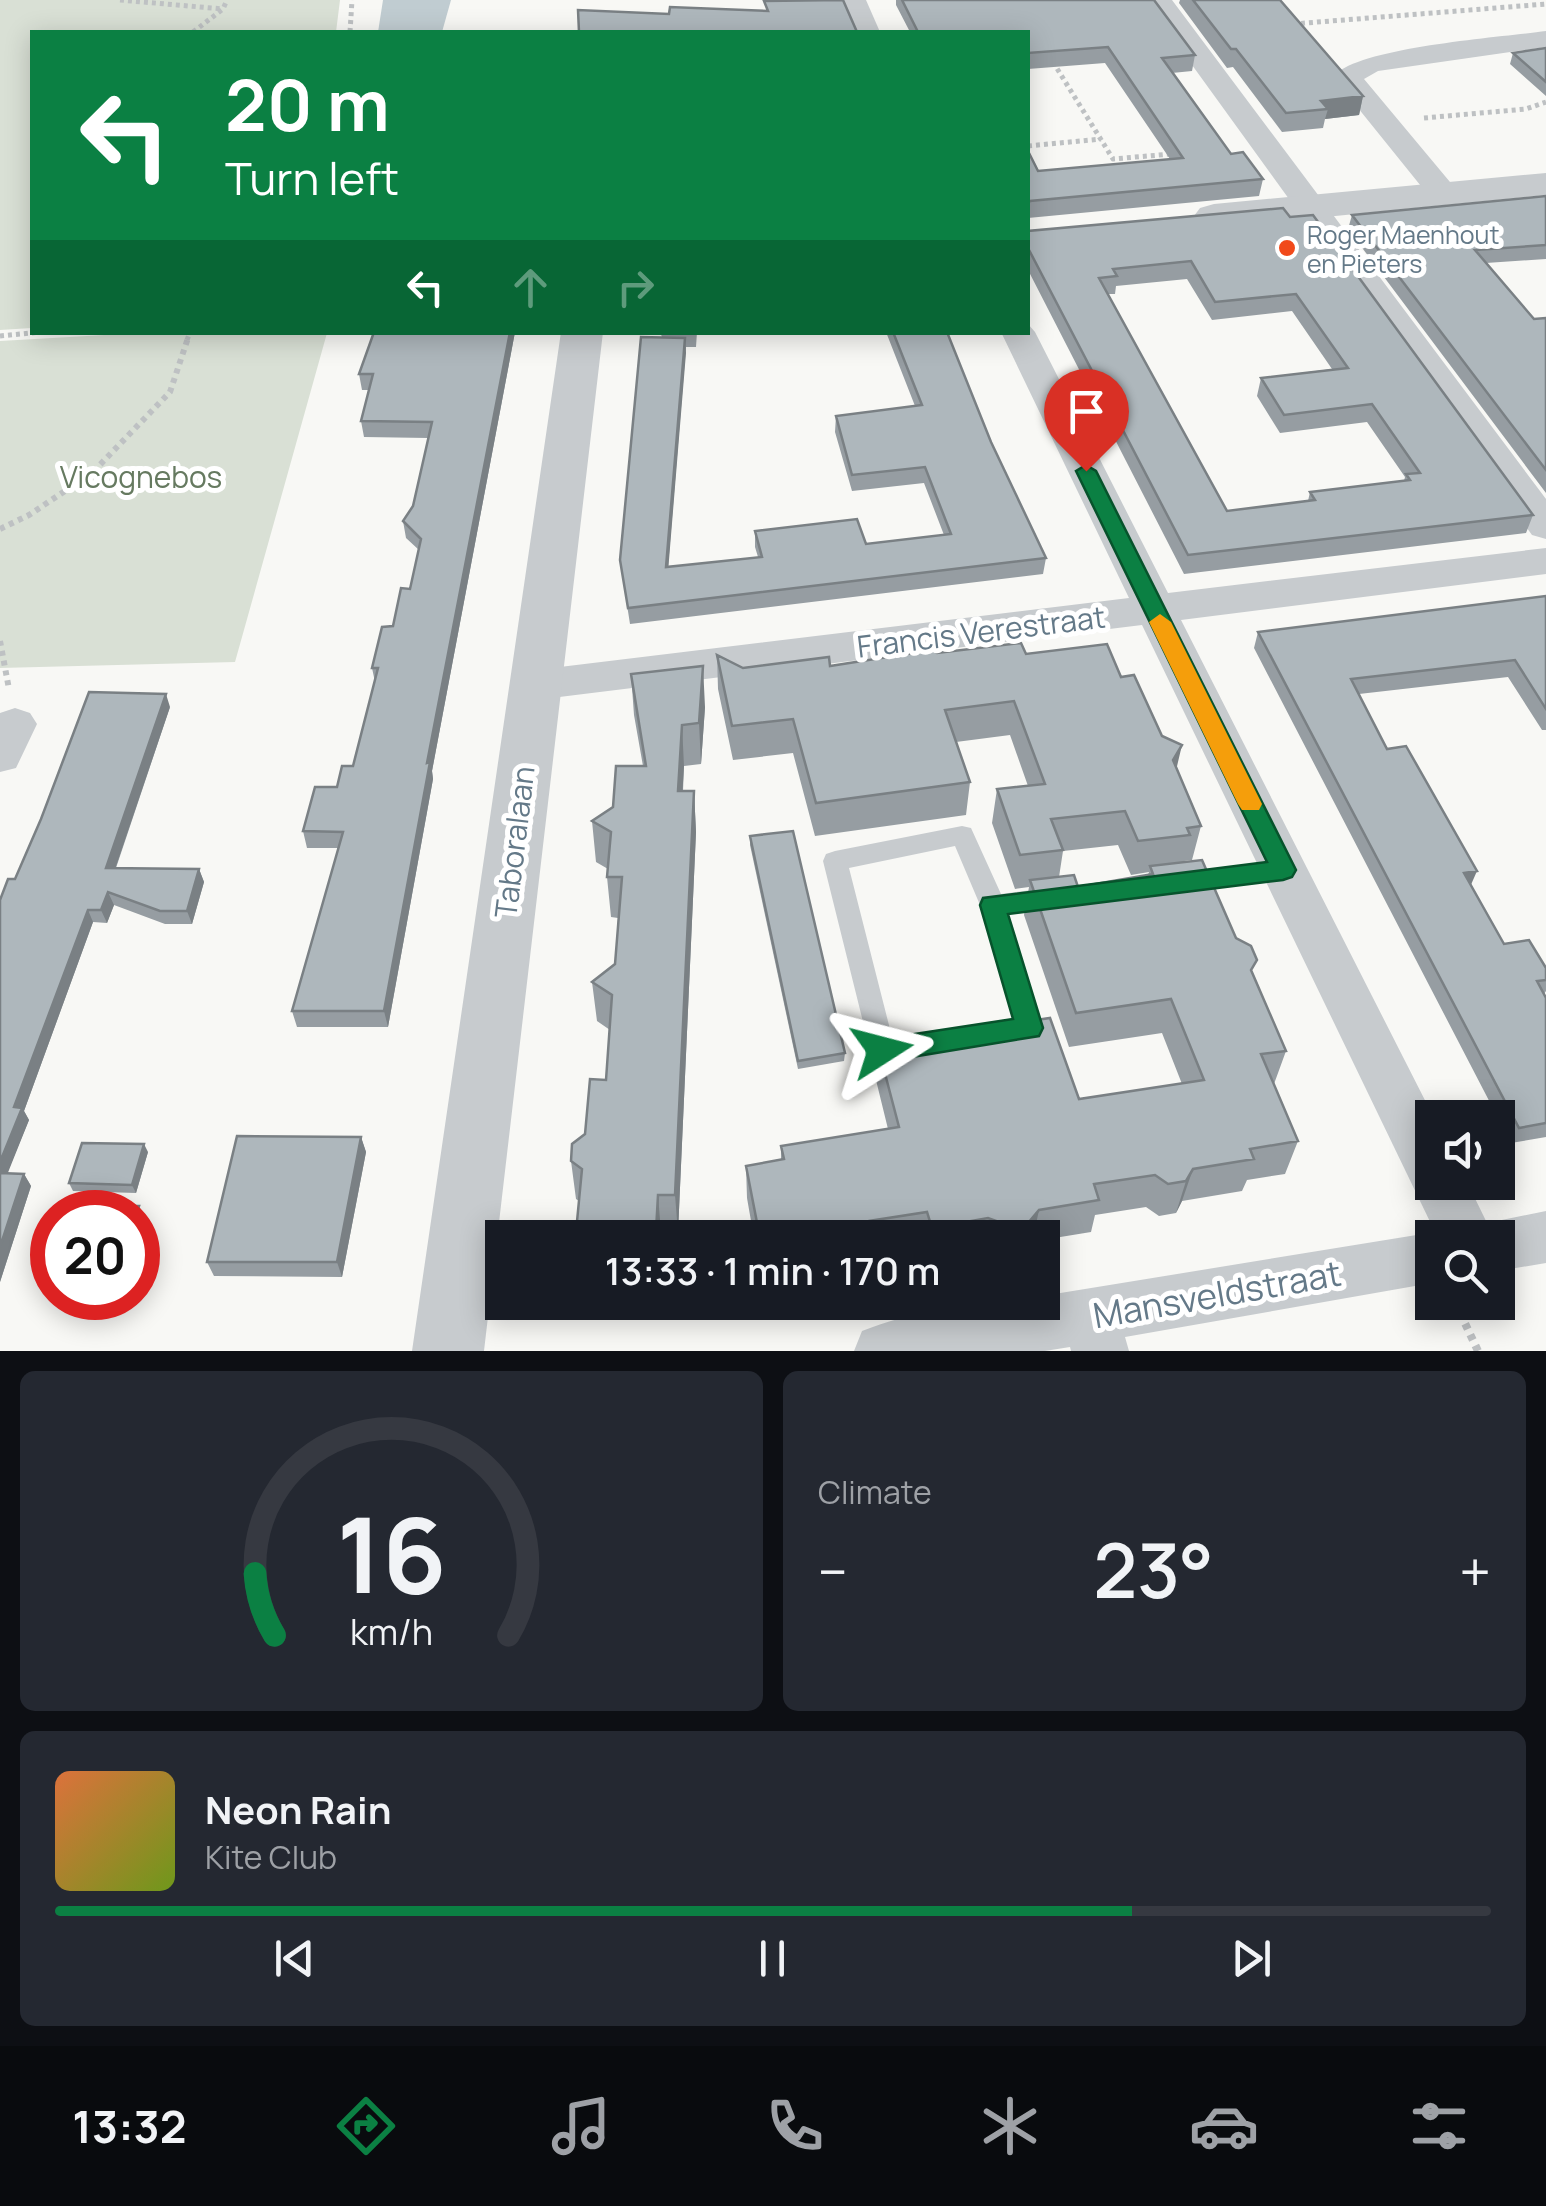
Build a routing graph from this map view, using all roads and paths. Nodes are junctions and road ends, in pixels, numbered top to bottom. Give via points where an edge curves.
1 (120, 0) edge
2 (228, 0) edge
3 (352, 0) edge
4 (853, 0) edge
5 (1158, 0) edge
6 (1546, 4) edge
7 (223, 9) junction
8 (1306, 23) junction
9 (1289, 24) edge
10 (196, 30) edge
11 (350, 30) edge
12 (867, 30) edge
13 (1546, 39) edge
14 (1049, 56) edge
15 (1347, 77) junction
16 (1546, 102) edge
17 (1384, 122) junction
18 (1101, 139) junction
19 (1030, 146) edge
20 (1262, 146) junction
21 (1546, 184) edge
22 (1444, 194) junction
23 (1308, 207) junction
24 (1177, 220) edge
25 (30, 333) edge
26 (189, 335) edge
27 (582, 335) edge
28 (1019, 335) edge
29 (0, 336) edge
30 (1546, 526) edge
31 (0, 529) edge
32 (1546, 561) edge
33 (1154, 610) junction
34 (0, 641) edge
35 (535, 686) junction
36 (8, 740) edge
37 (1283, 870) junction
38 (1148, 886) edge
39 (1090, 894) edge
40 (992, 905) junction
41 (974, 1036) edge
42 (938, 1042) edge
43 (1415, 1136) edge
44 (1546, 1237) edge
45 (1515, 1242) edge
46 (1415, 1260) edge
47 (1463, 1320) edge
48 (1095, 1333) edge
49 (448, 1351) edge
50 (883, 1351) edge
51 (1478, 1351) edge

1 - 7 path
2 - 7 path
3 - 11 path
4 - 12 street
5 - 20 street
6 - 8 path
7 - 10 path
8 - 9 path
8 - 15 path via 1313,34 1309,48
13 - 15 street via 1370,64
14 - 18 path
15 - 17 street
16 - 17 path
17 - 22 street
18 - 19 path
18 - 20 path via 1113,159
20 - 23 street
21 - 22 street
22 - 23 street
23 - 24 street
23 - 30 street
25 - 29 path
26 - 31 path via 170,392 92,473
27 - 35 street, Taboralaan
28 - 33 street
32 - 33 street, Francis Verestraat
33 - 35 street, Francis Verestraat
33 - 37 street
34 - 36 path
35 - 49 street, Taboralaan
37 - 38 lane
37 - 43 street
39 - 40 lane
40 - 41 lane via 1030,1028
40 - 42 lane via 962,835 834,861 882,1050
44 - 45 street
46 - 48 street, Mansveldstraat
47 - 51 path
48 - 50 street, Mansveldstraat

